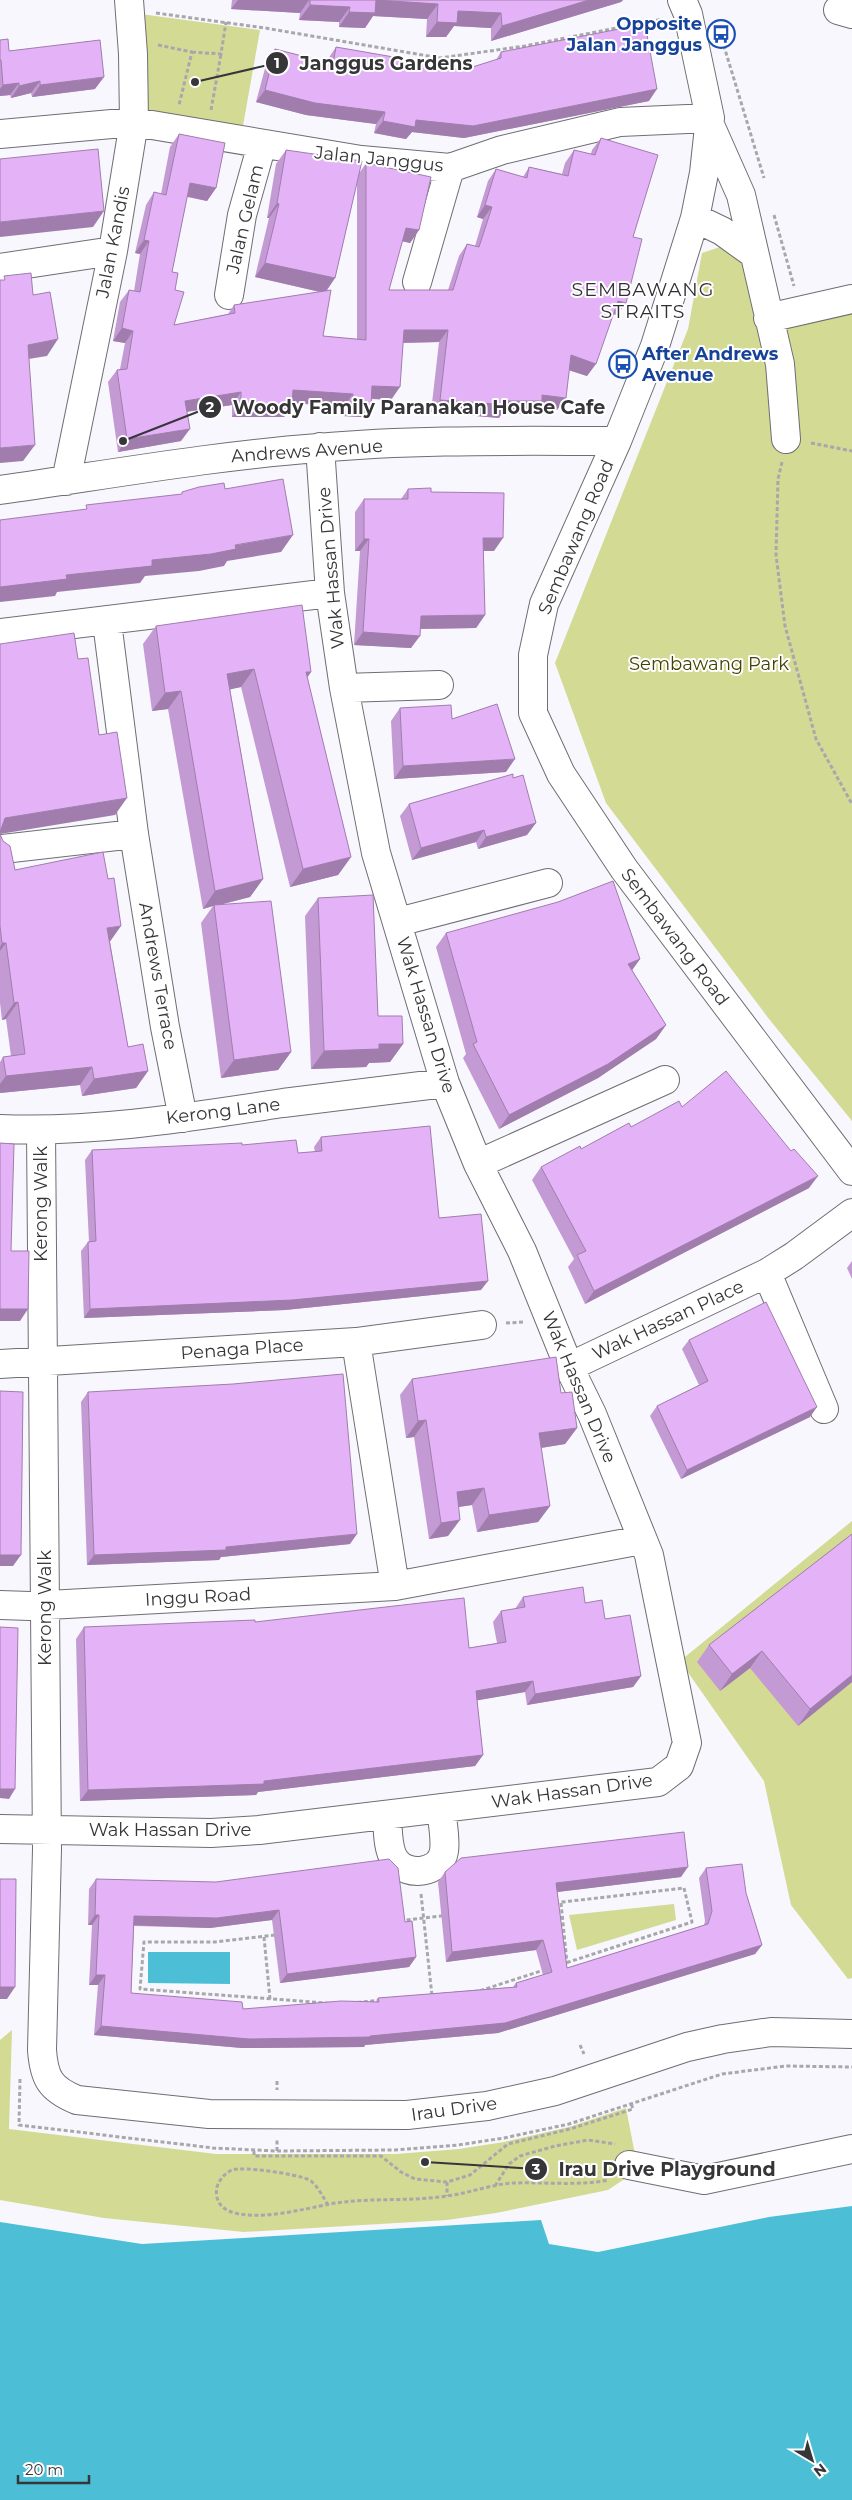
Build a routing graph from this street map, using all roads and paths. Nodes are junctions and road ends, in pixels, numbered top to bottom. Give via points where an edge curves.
1 (140, 6) edge
2 (672, 14) edge
3 (226, 22) junction
4 (718, 25) dead end
5 (154, 45) dead end
6 (192, 52) junction
7 (221, 54) junction
8 (178, 110) dead end
9 (209, 115) dead end
10 (134, 122) junction
11 (710, 122) junction
12 (0, 134) edge
13 (262, 144) junction
14 (450, 168) junction
15 (765, 181) dead end
16 (772, 209) dead end
17 (695, 218) junction
18 (112, 251) junction
19 (754, 254) junction
20 (0, 268) edge
21 (417, 282) dead end
22 (229, 295) dead end
23 (852, 299) edge
24 (801, 310) junction
25 (768, 318) junction
26 (786, 439) junction
27 (617, 441) junction
28 (320, 447) junction
29 (852, 450) edge
30 (66, 481) junction
31 (0, 490) edge
32 (330, 594) junction
33 (107, 622) junction
34 (0, 633) edge
35 (439, 685) dead end
36 (344, 688) junction
37 (852, 804) edge
38 (134, 834) junction
39 (2, 849) edge
40 (548, 884) dead end
41 (398, 922) junction
42 (665, 1080) dead end
43 (445, 1083) junction
44 (183, 1118) junction
45 (0, 1129) edge
46 (41, 1130) junction
47 (478, 1164) junction
48 (852, 1171) edge
49 (852, 1212) edge
50 (767, 1273) junction
51 (482, 1325) dead end
52 (356, 1342) junction
53 (43, 1362) junction
54 (0, 1364) edge
55 (569, 1367) junction
56 (824, 1409) dead end
57 (642, 1540) junction
58 (395, 1586) junction
59 (0, 1605) edge
60 (45, 1605) junction
61 (441, 1808) junction
62 (387, 1815) junction
63 (0, 1829) edge
64 (46, 1830) junction
65 (419, 1870) junction
66 (561, 1903) junction
67 (424, 1918) junction
68 (264, 1937) junction
69 (567, 1963) junction
70 (432, 1996) junction
71 (270, 1999) junction
72 (852, 2034) edge
73 (51, 2085) joint
74 (631, 2103) dead end
75 (852, 2148) edge
76 (254, 2151) dead end
77 (629, 2165) junction
78 (447, 2182) junction
79 (495, 2186) junction
80 (447, 2196) junction
81 (328, 2205) junction

1 - 3 path
1 - 10 street, Jalan Kandis via 133,54
2 - 3 path via 525,46 440,58
2 - 11 street, Sembawang Road
3 - 7 path
4 - 15 path
5 - 6 path
6 - 7 path
6 - 8 path
7 - 9 path
10 - 12 street, Jalan Janggus
10 - 13 street, Jalan Janggus
10 - 18 street, Jalan Kandis
11 - 14 street, Jalan Janggus via 620,122 502,150
11 - 17 street, Sembawang Road
11 - 19 street via 741,195
13 - 14 street, Jalan Janggus via 361,160
13 - 22 street, Jalan Gelam via 242,215
14 - 21 street
16 - 24 path
17 - 19 street
17 - 27 street, Sembawang Road via 655,346
18 - 20 street
18 - 30 street, Jalan Kandis
19 - 25 street
23 - 24 street
24 - 25 street
25 - 26 street via 780,364
26 - 29 path
26 - 37 path via 778,479 776,555 785,626 816,739
27 - 28 street, Andrews Avenue
27 - 48 street, Sembawang Road via 544,604 533,655 533,713 561,774 624,869
28 - 30 street, Andrews Avenue
28 - 32 street, Wak Hassan Drive
30 - 31 street, Andrews Avenue
32 - 33 street
32 - 36 street, Wak Hassan Drive
33 - 34 street
33 - 38 street, Andrews Terrace
35 - 36 street
36 - 41 street, Wak Hassan Drive via 376,853
38 - 39 street
38 - 44 street, Andrews Terrace
40 - 41 street, Wak Hassan Drive
41 - 43 street, Wak Hassan Drive
42 - 47 street
43 - 44 street, Kerong Lane
43 - 47 street, Wak Hassan Drive
44 - 46 street, Kerong Lane
45 - 46 street, Kerong Lane
46 - 53 street, Kerong Walk
47 - 55 street, Wak Hassan Drive via 522,1251
49 - 50 street, Wak Hassan Place
50 - 55 street, Wak Hassan Place
50 - 56 street
51 - 52 street, Penaga Place
52 - 53 street, Penaga Place
52 - 58 street
53 - 54 street, Penaga Place
53 - 60 street, Kerong Walk
55 - 57 street, Wak Hassan Drive via 592,1414
57 - 58 street, Inggu Road
57 - 61 street, Wak Hassan Drive via 649,1555 687,1743 679,1766 658,1782
58 - 60 street, Inggu Road
59 - 60 street, Inggu Road
60 - 64 street, Kerong Walk
61 - 62 street, Wak Hassan Drive
61 - 65 street via 444,1851 435,1866
62 - 64 street, Wak Hassan Drive via 211,1833
62 - 65 street via 395,1860 404,1869
63 - 64 street, Wak Hassan Drive
64 - 73 street, Kerong Walk via 42,2050 44,2068
65 - 67 path
66 - 67 path
66 - 69 path
66 - 69 path via 684,1888 692,1922
67 - 68 path
67 - 70 path
68 - 71 path
68 - 71 path via 215,1942 144,1942 140,1989
69 - 70 path via 479,1991
70 - 71 path via 340,2004
72 - 73 street, Irau Drive via 771,2032 724,2039 688,2047 555,2090 487,2106 407,2116 209,2114 77,2100
74 - 78 path via 633,2109 508,2144 470,2175
75 - 77 street via 704,2180
76 - 78 path via 254,2156 381,2156 415,2179
77 - 79 path via 608,2181
77 - 79 path via 616,2144 588,2140 520,2156 509,2164
78 - 80 path
79 - 80 path
80 - 81 path via 405,2200 360,2199
81 - 81 path via 290,2214 244,2214 229,2211 220,2205 215,2195 219,2180 232,2170 260,2170 307,2179 315,2184

